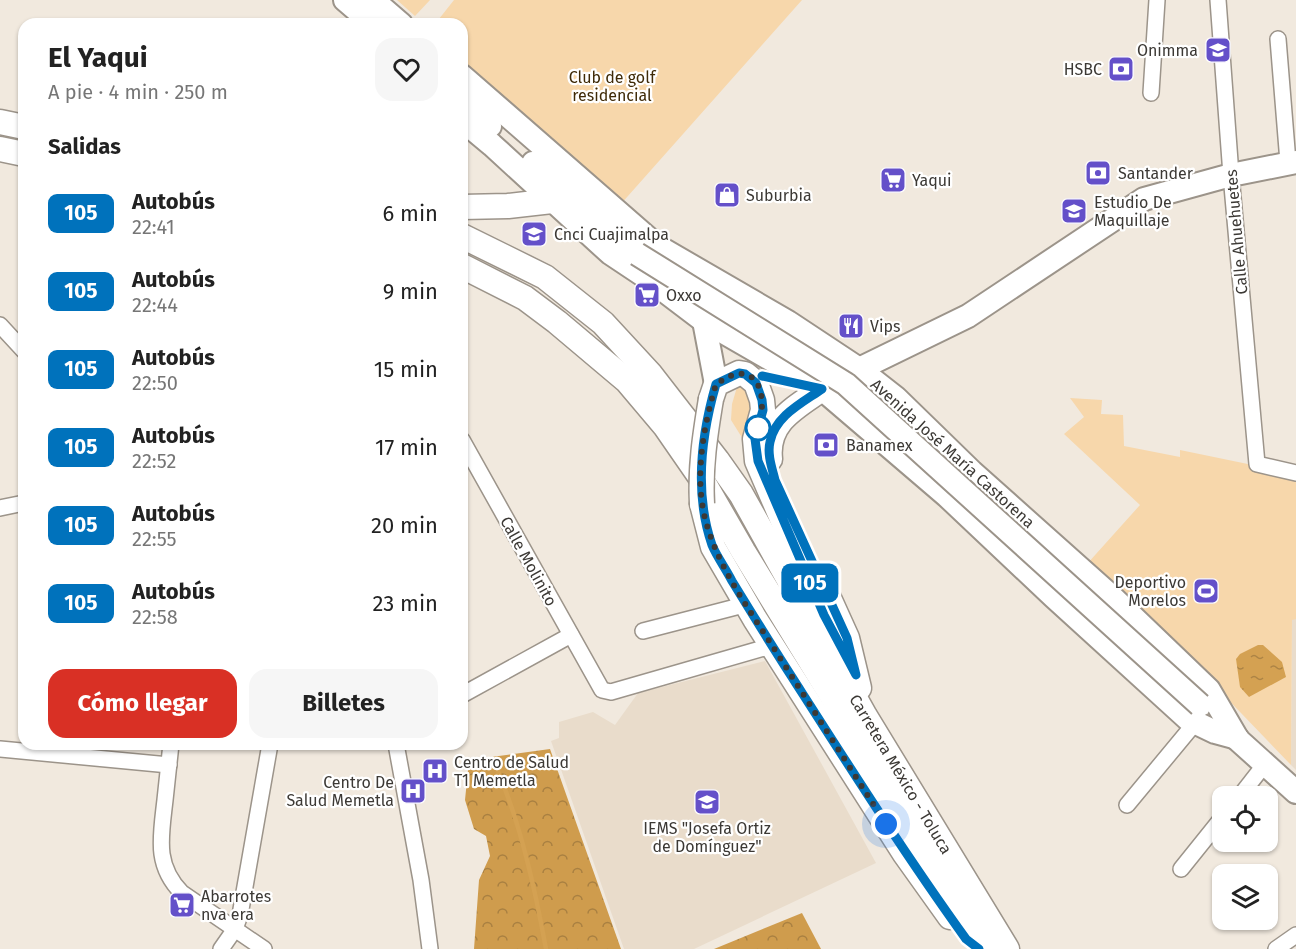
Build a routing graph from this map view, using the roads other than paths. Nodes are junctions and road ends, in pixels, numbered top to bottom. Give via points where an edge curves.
1 (327, 0) edge
2 (1157, 0) edge
3 (1218, 0) edge
4 (361, 12) edge
5 (381, 18) edge
6 (1278, 39) dead end
7 (468, 81) edge
8 (1151, 93) dead end
9 (468, 106) edge
10 (0, 122) edge
11 (468, 125) edge
12 (18, 126) edge
13 (0, 149) edge
14 (18, 153) edge
15 (1292, 162) edge
16 (1231, 175) junction
17 (552, 201) junction
18 (468, 207) edge
19 (468, 239) edge
20 (468, 269) edge
21 (704, 321) junction
22 (0, 325) edge
23 (18, 344) edge
24 (859, 369) junction
25 (745, 374) junction
26 (822, 389) junction
27 (713, 391) junction
28 (468, 451) edge
29 (972, 472) junction
30 (1296, 473) edge
31 (947, 496) junction
32 (18, 504) edge
33 (0, 508) edge
34 (736, 607) dead end
35 (643, 631) dead end
36 (571, 635) junction
37 (764, 648) dead end
38 (856, 675) junction
39 (468, 692) edge
40 (1197, 714) junction
41 (865, 716) junction
42 (1237, 738) junction
43 (0, 749) edge
44 (170, 750) edge
45 (269, 750) edge
46 (397, 750) edge
47 (1265, 764) junction
48 (169, 765) junction
49 (1248, 786) edge
50 (1296, 792) edge
51 (1127, 805) dead end
52 (1212, 830) edge
53 (1181, 869) dead end
54 (235, 929) junction
55 (1296, 935) edge
56 (220, 949) edge
57 (264, 949) edge
58 (430, 949) edge
59 (979, 949) edge
60 (987, 949) edge
61 (1007, 949) edge
62 (1276, 949) edge

1 - 4 street
2 - 8 street
3 - 16 street, Calle Ahuehuetes
4 - 5 street
6 - 15 street
7 - 24 street, Avenida José María Castorena via 657,246 788,322
9 - 40 street, Avenida José María Castorena, bridge via 637,254 846,384
10 - 12 main road
11 - 17 street, Avenida José María Castorena
13 - 14 main road
15 - 16 street
16 - 24 street via 1144,199 968,316
16 - 30 street, Calle Ahuehuetes via 1257,464
17 - 18 main road
17 - 21 street, Avenida José María Castorena via 610,253
19 - 41 main road, Carretera México - Toluca via 545,277 603,323 651,375 741,494
20 - 60 main road, Carretera México - Toluca via 525,298 557,322 627,381 665,426 701,478
21 - 26 street, Avenida José María Castorena
21 - 27 street
22 - 23 street
24 - 26 street
24 - 29 street, Avenida José María Castorena via 896,398
25 - 26 street
25 - 27 main road via 739,373
25 - 38 main road via 756,383 762,400 755,439 758,461 824,615
26 - 31 street, Avenida José María Castorena
26 - 38 main road via 784,416 770,443 770,457 775,480 847,638
27 - 59 main road, bridge via 701,472 702,504 713,547 886,824 966,939
28 - 36 street, Calle Molinito
29 - 31 street
29 - 42 street, Avenida José María Castorena via 1209,690
31 - 40 street, Avenida José María Castorena via 1054,597
32 - 33 street
34 - 35 street
36 - 37 street, Calle Molinito via 596,683 611,692
36 - 39 street
38 - 41 main road
40 - 42 street, Avenida José María Castorena
40 - 51 street
41 - 61 main road, Carretera México - Toluca
42 - 47 street, Avenida José María Castorena
43 - 48 street
44 - 48 street
45 - 54 street via 250,867
46 - 58 street
47 - 49 street
47 - 50 street, Avenida José María Castorena
48 - 54 street via 160,842 166,870 182,893
52 - 53 street
54 - 56 street
54 - 57 street
55 - 62 street

